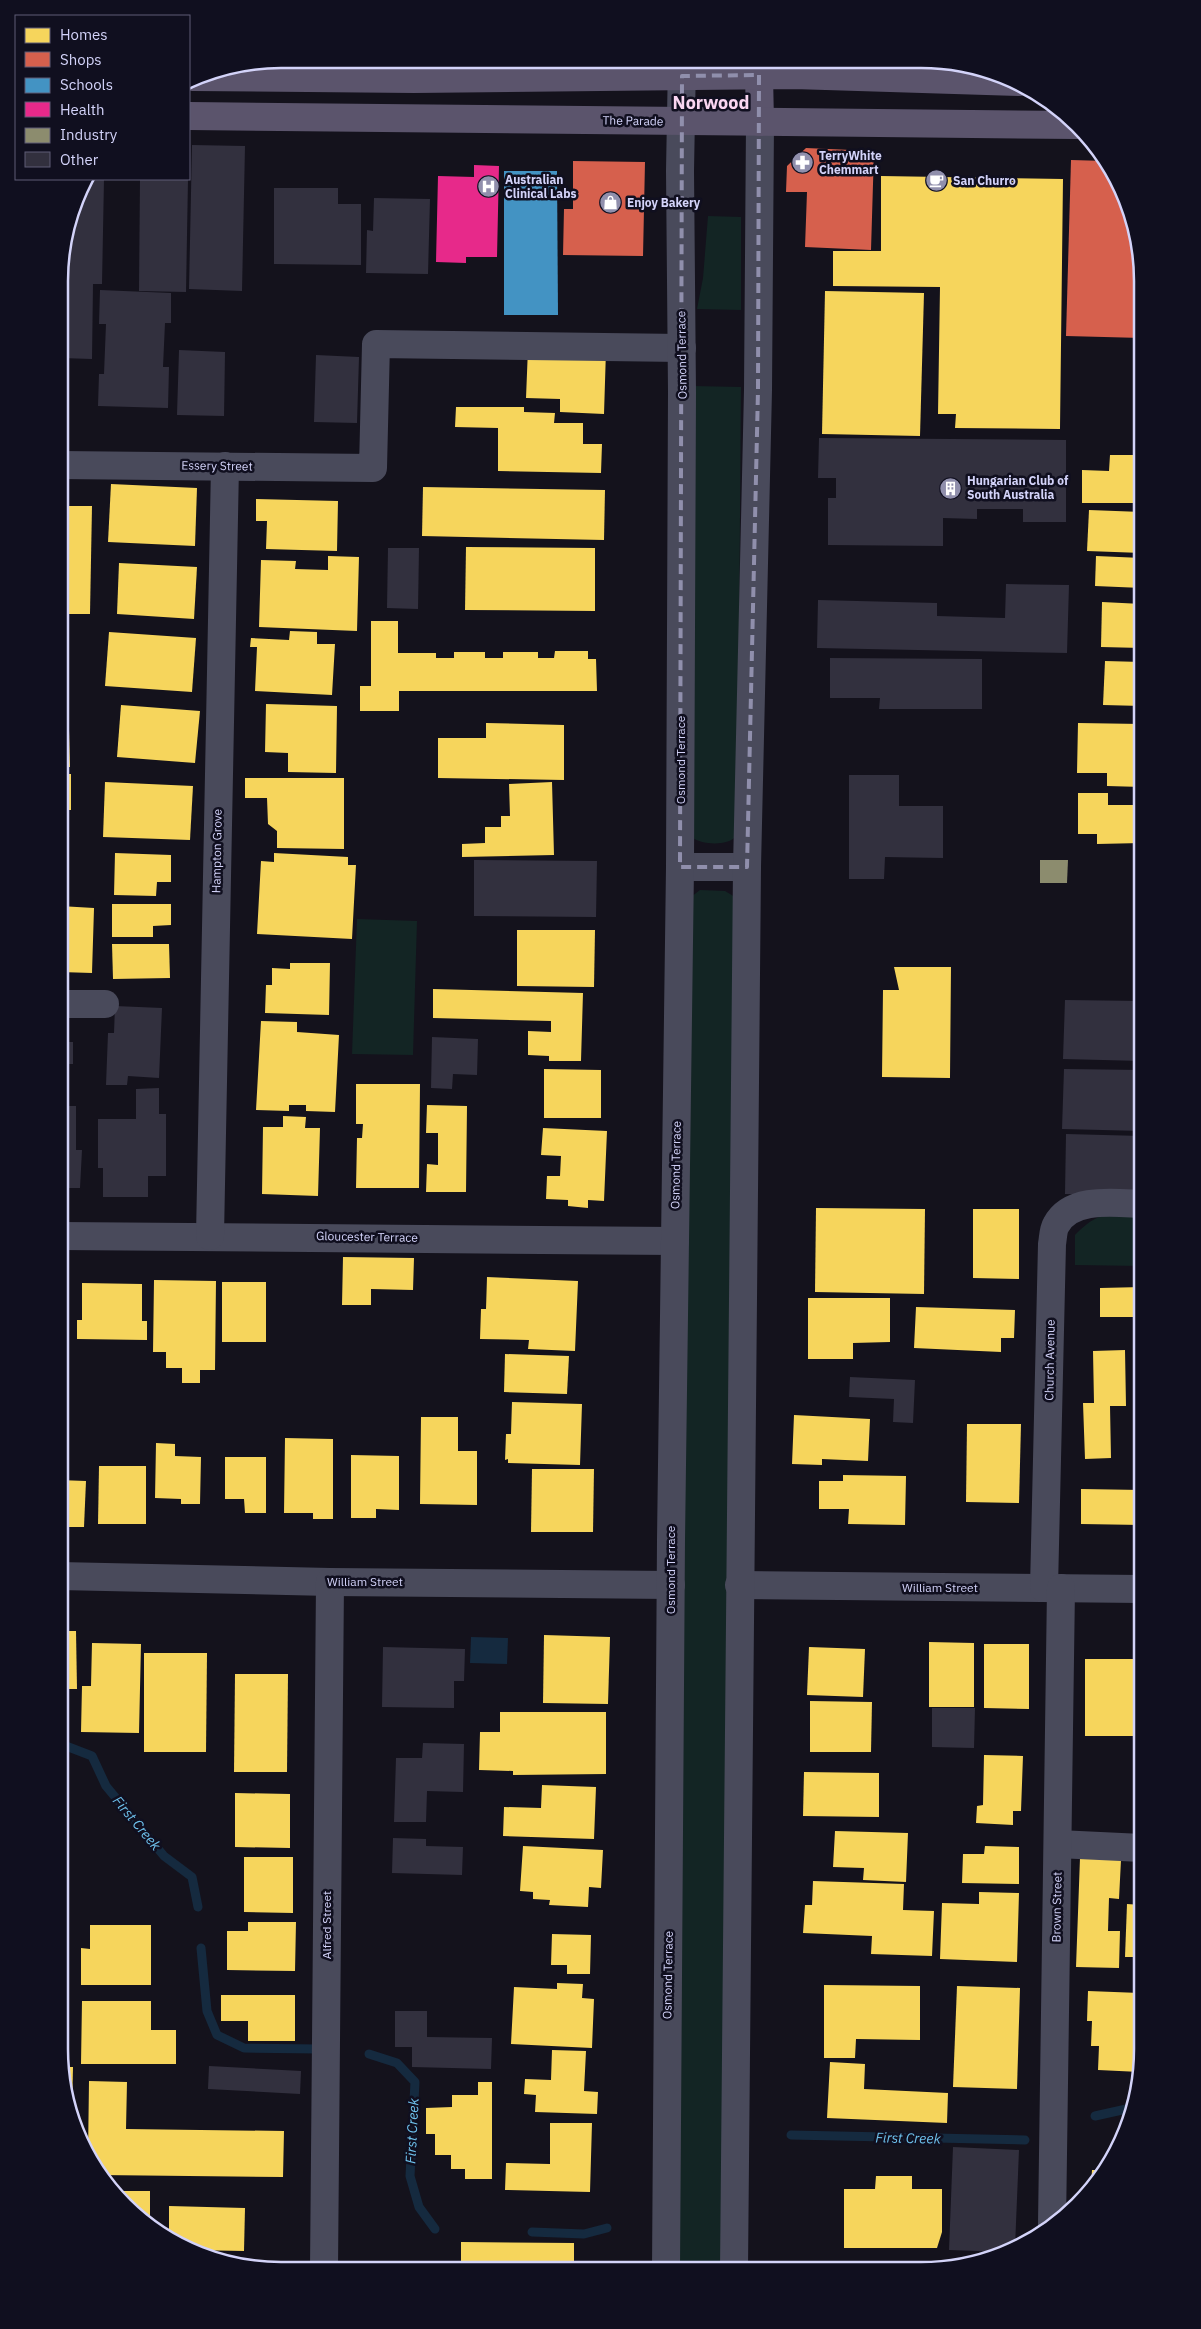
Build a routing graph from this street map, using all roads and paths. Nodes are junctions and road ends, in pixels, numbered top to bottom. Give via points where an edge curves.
1 (682, 68) edge
2 (759, 68) edge
3 (216, 78) edge
4 (226, 78) junction
5 (993, 81) edge
6 (190, 116) edge
7 (226, 116) junction
8 (681, 121) junction
9 (760, 122) junction
10 (1066, 125) edge
11 (682, 348) junction
12 (68, 465) edge
13 (225, 466) junction
14 (747, 866) junction
15 (680, 867) junction
16 (68, 1004) edge
17 (105, 1004) dead end
18 (1134, 1204) edge
19 (68, 1236) edge
20 (210, 1236) junction
21 (674, 1241) junction
22 (68, 1576) edge
23 (330, 1582) junction
24 (671, 1584) junction
25 (739, 1585) junction
26 (1053, 1588) junction
27 (1134, 1589) edge
28 (1058, 1844) junction
29 (1134, 1848) edge
30 (1052, 2215) edge
31 (324, 2262) edge
32 (666, 2262) edge
33 (734, 2262) edge

1 - 2 main road
1 - 4 main road via 414,79
1 - 8 street, Osmond Terrace
2 - 5 main road
2 - 9 main road
3 - 4 main road
4 - 7 main road
6 - 7 main road, The Parade
7 - 8 main road, The Parade
8 - 9 main road, The Parade
8 - 11 street, Osmond Terrace
9 - 10 main road, The Parade
9 - 14 street via 758,390
11 - 13 street, Essery Street via 376,344 373,468
11 - 15 street, Osmond Terrace
12 - 13 street, Essery Street
13 - 20 street, Hampton Grove
14 - 15 street
14 - 25 street
15 - 21 street, Osmond Terrace
16 - 17 street
18 - 26 street, Church Avenue via 1092,1203 1070,1211 1056,1225 1052,1244
19 - 20 street, Gloucester Terrace
20 - 21 street, Gloucester Terrace
21 - 24 street, Osmond Terrace
22 - 23 street, William Street
23 - 24 street, William Street
23 - 31 street, Alfred Street
24 - 32 street, Osmond Terrace
25 - 26 street, William Street
25 - 33 street
26 - 27 street, William Street
26 - 28 street, Brown Street
28 - 29 street
28 - 30 street, Brown Street

